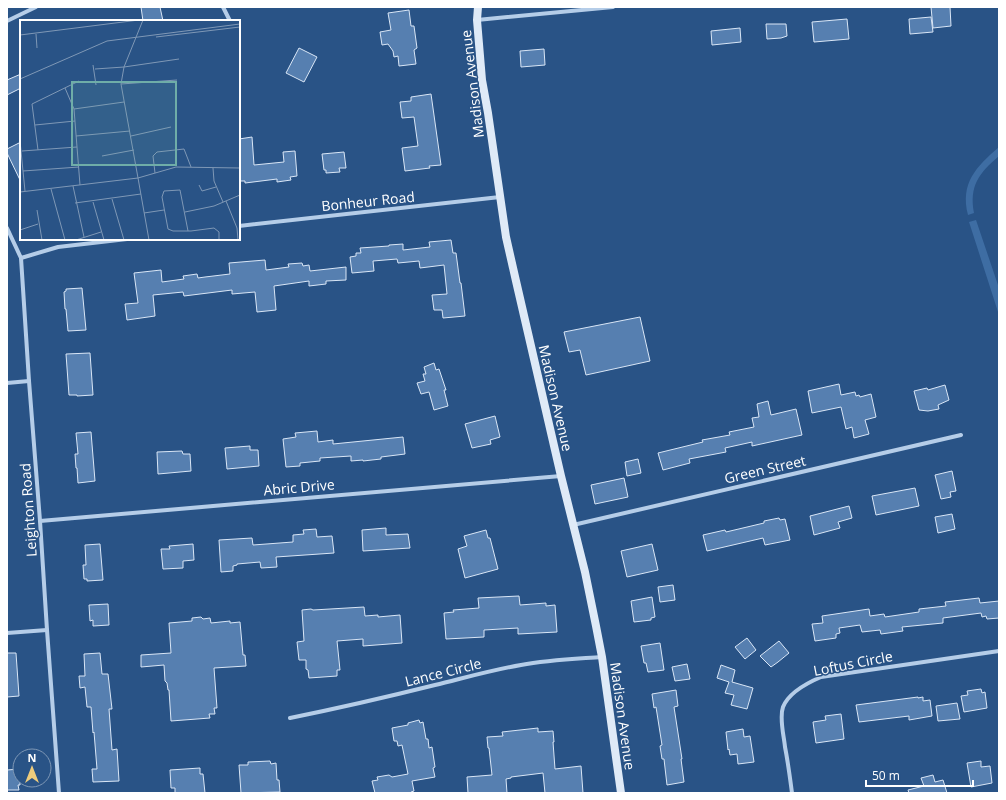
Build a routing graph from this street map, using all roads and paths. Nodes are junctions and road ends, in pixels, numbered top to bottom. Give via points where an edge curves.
1 (36, 7) edge
2 (223, 7) edge
3 (478, 7) edge
4 (612, 7) edge
5 (230, 20) edge
6 (478, 20) junction
7 (7, 21) edge
8 (500, 197) junction
9 (240, 226) edge
10 (7, 228) edge
11 (118, 240) edge
12 (21, 258) junction
13 (29, 381) junction
14 (7, 383) edge
15 (961, 435) dead end
16 (561, 476) junction
17 (40, 520) junction
18 (573, 526) junction
19 (46, 630) junction
20 (7, 633) edge
21 (999, 651) edge
22 (602, 657) junction
23 (290, 718) dead end
24 (59, 793) edge
25 (620, 793) edge
26 (792, 793) edge

1 - 7 street
2 - 5 street
3 - 6 street, Madison Avenue
4 - 6 street
6 - 8 street, Madison Avenue via 482,80
8 - 9 street, Bonheur Road
8 - 16 street, Madison Avenue via 506,237
10 - 12 street, Leighton Road
11 - 12 street via 58,247
12 - 13 street, Leighton Road
13 - 14 street
13 - 17 street, Leighton Road
15 - 18 street, Green Street
16 - 17 street, Abric Drive
16 - 18 street, Madison Avenue
17 - 19 street, Leighton Road
18 - 22 street, Madison Avenue
19 - 20 street
19 - 24 street, Leighton Road
21 - 26 street, Loftus Circle via 821,677 808,682 790,696 781,714
22 - 23 street, Lance Circle via 520,665
22 - 25 street, Madison Avenue

